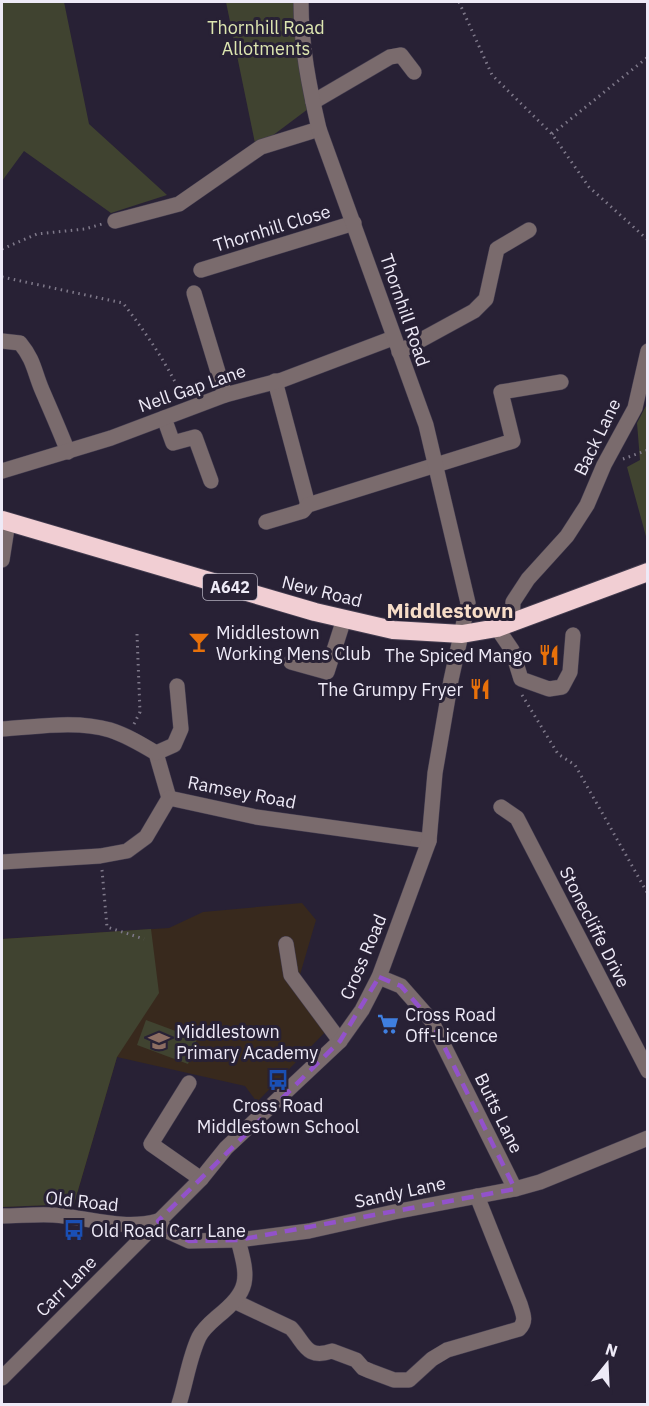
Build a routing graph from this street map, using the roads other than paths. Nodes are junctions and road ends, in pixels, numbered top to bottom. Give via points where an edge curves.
1 (301, 2) edge
2 (414, 72) dead end
3 (313, 102) junction
4 (319, 129) junction
5 (115, 221) road end
6 (354, 223) junction
7 (529, 230) dead end
8 (201, 270) dead end
9 (194, 293) dead end
10 (2, 340) edge
11 (396, 345) junction
12 (648, 351) edge
13 (275, 381) junction
14 (561, 382) dead end
15 (225, 395) junction
16 (164, 418) junction
17 (68, 452) junction
18 (436, 466) junction
19 (2, 471) edge
20 (212, 481) dead end
21 (308, 505) junction
22 (5, 521) edge
23 (266, 522) dead end
24 (2, 560) edge
25 (648, 572) edge
26 (344, 619) junction
27 (505, 626) junction
28 (462, 634) junction
29 (573, 635) dead end
30 (291, 662) dead end
31 (177, 686) dead end
32 (2, 729) edge
33 (156, 753) junction
34 (169, 798) junction
35 (501, 807) dead end
36 (429, 841) junction
37 (2, 862) edge
38 (286, 944) dead end
39 (379, 977) junction
40 (340, 1041) junction
41 (648, 1071) edge
42 (189, 1083) dead end
43 (648, 1138) edge
44 (201, 1179) junction
45 (515, 1189) junction
46 (477, 1196) junction
47 (2, 1216) edge
48 (158, 1221) junction
49 (238, 1240) junction
50 (236, 1302) junction
51 (2, 1378) edge
52 (180, 1404) edge

1 - 3 street, Thornhill Road via 301,34
2 - 3 street via 401,55 390,57
3 - 4 street, Thornhill Road
4 - 5 street via 261,147 179,204
4 - 6 street, Thornhill Road
6 - 8 street, Thornhill Close
6 - 11 street, Thornhill Road
7 - 11 street, Nell Gap Lane via 496,249 486,299 474,311
9 - 15 street
10 - 17 street via 20,343 31,356
11 - 13 street, Nell Gap Lane
11 - 18 street, Thornhill Road via 426,425
12 - 27 street, Back Lane via 635,408 587,505 567,536 528,579
13 - 15 street, Nell Gap Lane
13 - 21 street
14 - 18 street via 501,392 513,441
15 - 16 street, Nell Gap Lane
16 - 17 street, Nell Gap Lane
16 - 20 street via 173,443 195,437
17 - 19 street, Nell Gap Lane
18 - 21 street
18 - 28 street, Thornhill Road via 468,603
21 - 23 street via 303,511
22 - 24 street
22 - 26 highway, New Road / A642
25 - 27 highway, New Road / A642
26 - 28 highway, New Road / A642 via 393,630
26 - 30 street via 327,672
27 - 28 highway, New Road / A642
27 - 29 street via 521,679 549,689 562,687 570,672
28 - 36 street, Cross Road via 435,773
31 - 33 street via 180,729 174,745
32 - 33 street via 73,725 107,729
33 - 34 street
34 - 36 street, Ramsey Road via 256,817
34 - 37 street, Ramsey Road via 146,837 127,851
35 - 41 street, Stonecliffe Drive via 517,818
36 - 39 street, Cross Road
38 - 40 street via 291,975
39 - 40 street, Cross Road
39 - 45 street, Butts Lane via 400,986 431,1020
40 - 44 street, Cross Road via 226,1148
42 - 44 street via 151,1144
43 - 45 street, Sandy Lane
44 - 48 street, Cross Road
45 - 46 street, Sandy Lane
46 - 49 street, Sandy Lane via 309,1231
46 - 50 street via 525,1320 519,1329 447,1350 409,1380 394,1380 370,1371 356,1360 332,1351 310,1351 291,1328
47 - 48 street, Old Road via 53,1215 127,1225
48 - 49 street, Sandy Lane via 167,1231 189,1241
48 - 51 street, Carr Lane
49 - 50 street via 246,1279
50 - 52 street via 199,1336

